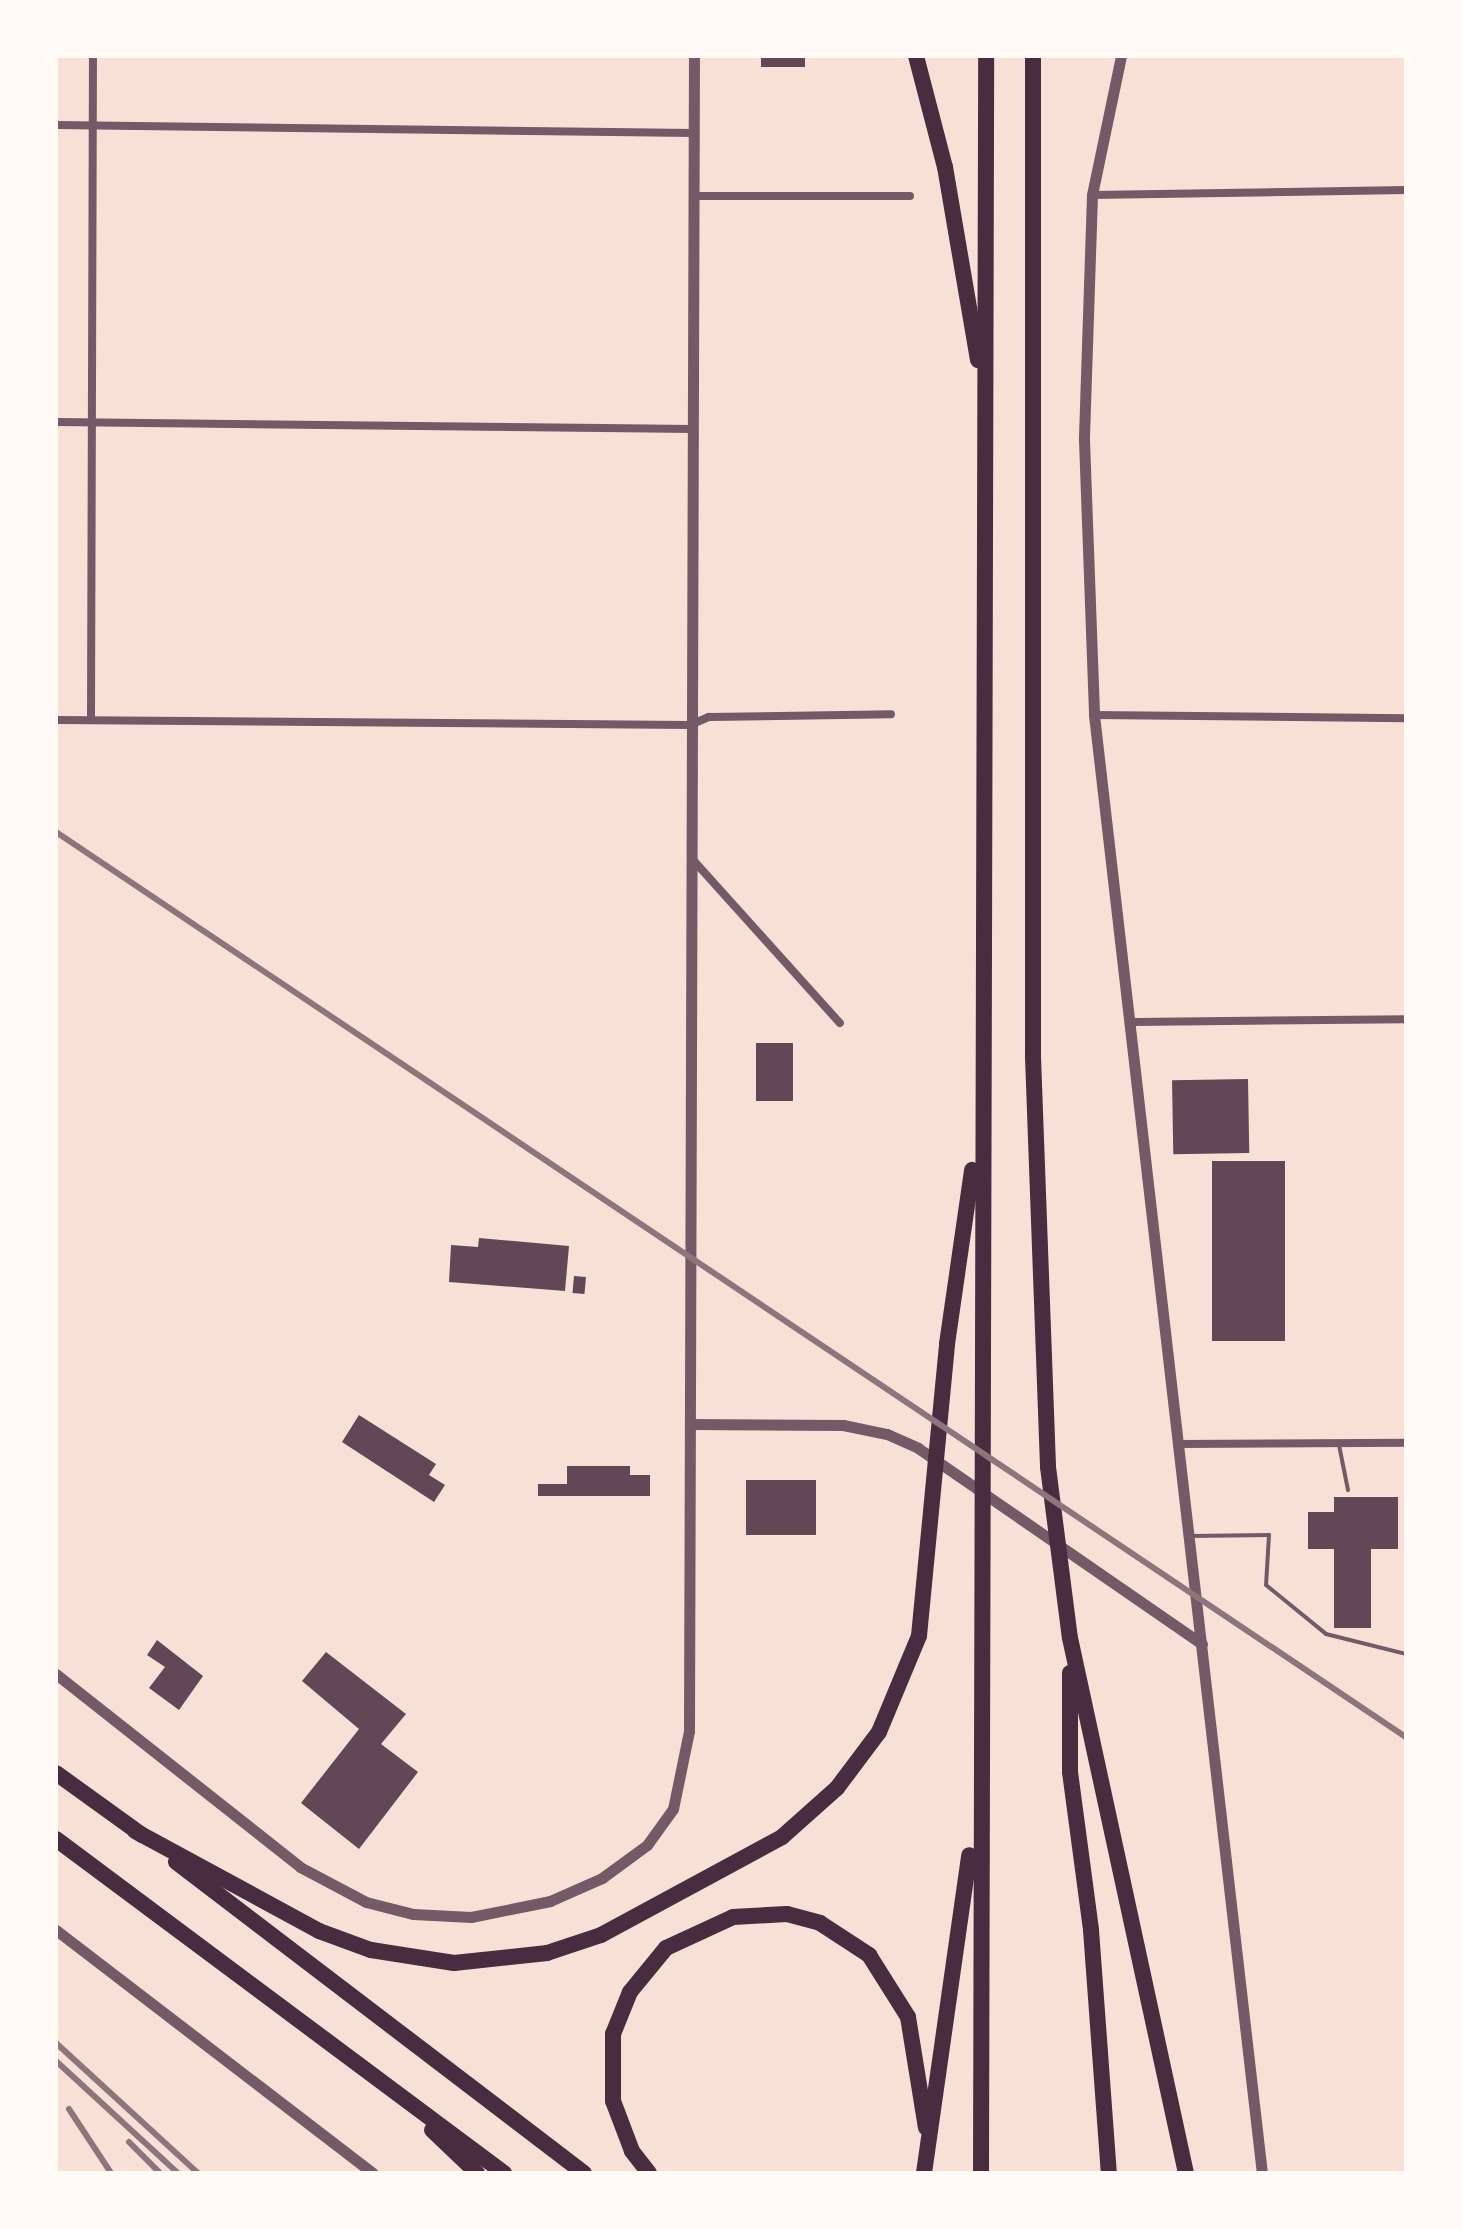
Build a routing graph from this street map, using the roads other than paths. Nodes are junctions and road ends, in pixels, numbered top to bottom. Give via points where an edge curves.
1 (93, 56) edge
2 (694, 56) edge
3 (916, 56) edge
4 (986, 56) edge
5 (1033, 56) edge
6 (1121, 56) edge
7 (56, 125) edge
8 (93, 126) junction
9 (693, 133) junction
10 (1406, 190) edge
11 (1092, 195) junction
12 (694, 196) junction
13 (910, 196) dead end
14 (985, 396) junction
15 (56, 422) edge
16 (92, 422) junction
17 (694, 429) junction
18 (891, 714) dead end
19 (1094, 715) junction
20 (1406, 718) edge
21 (56, 720) edge
22 (91, 720) junction
23 (690, 725) junction
24 (694, 861) junction
25 (1406, 1019) edge
26 (1134, 1022) junction
27 (840, 1023) dead end
28 (981, 1113) junction
29 (690, 1424) junction
30 (1339, 1442) junction
31 (1406, 1443) edge
32 (1179, 1444) junction
33 (1348, 1490) dead end
34 (1188, 1536) junction
35 (1070, 1638) junction
36 (1202, 1644) junction
37 (1406, 1654) edge
38 (56, 1674) edge
39 (56, 1773) edge
40 (977, 1806) junction
41 (135, 1831) junction
42 (56, 1839) edge
43 (56, 1930) edge
44 (388, 2087) junction
45 (926, 2128) junction
46 (373, 2173) edge
47 (477, 2173) edge
48 (504, 2173) edge
49 (584, 2173) edge
50 (649, 2173) edge
51 (924, 2173) edge
52 (981, 2173) edge
53 (1109, 2173) edge
54 (1186, 2173) edge
55 (1262, 2173) edge

1 - 8 street
2 - 9 street
3 - 14 highway via 945,167
4 - 14 highway
5 - 35 highway via 1030,684 1046,1441
6 - 11 street
7 - 8 street
8 - 9 street
8 - 16 street
9 - 12 street
10 - 11 street
11 - 19 street via 1084,440
12 - 13 street
12 - 17 street
14 - 28 highway
15 - 16 street
16 - 17 street
16 - 22 street
17 - 23 street
18 - 23 street via 709,717
19 - 20 street
19 - 26 street
21 - 22 street
22 - 23 street
23 - 24 street
24 - 27 street
24 - 29 street
25 - 26 street
26 - 32 street
28 - 40 highway
28 - 41 highway via 947,1344 919,1636 901,1688 837,1788 782,1837 601,1935 499,1961 371,1950 319,1931
29 - 36 street via 843,1425 887,1434 918,1448
29 - 38 street via 689,1731 673,1809 647,1845 602,1878 510,1913 471,1917 413,1914 329,1885
30 - 31 street
30 - 32 street
30 - 33 lane
32 - 34 street
34 - 36 street
34 - 37 lane via 1269,1535 1266,1585 1326,1634
35 - 53 highway via 1070,1772 1091,1930
35 - 54 highway
36 - 55 street
39 - 41 highway
40 - 45 highway
40 - 52 highway
41 - 49 highway
42 - 44 highway
43 - 46 street
44 - 47 highway
44 - 48 highway
45 - 50 highway via 908,2017 869,1955 820,1923 787,1914 733,1917 666,1948 630,1992 617,2023 613,2101 632,2151
45 - 51 highway

